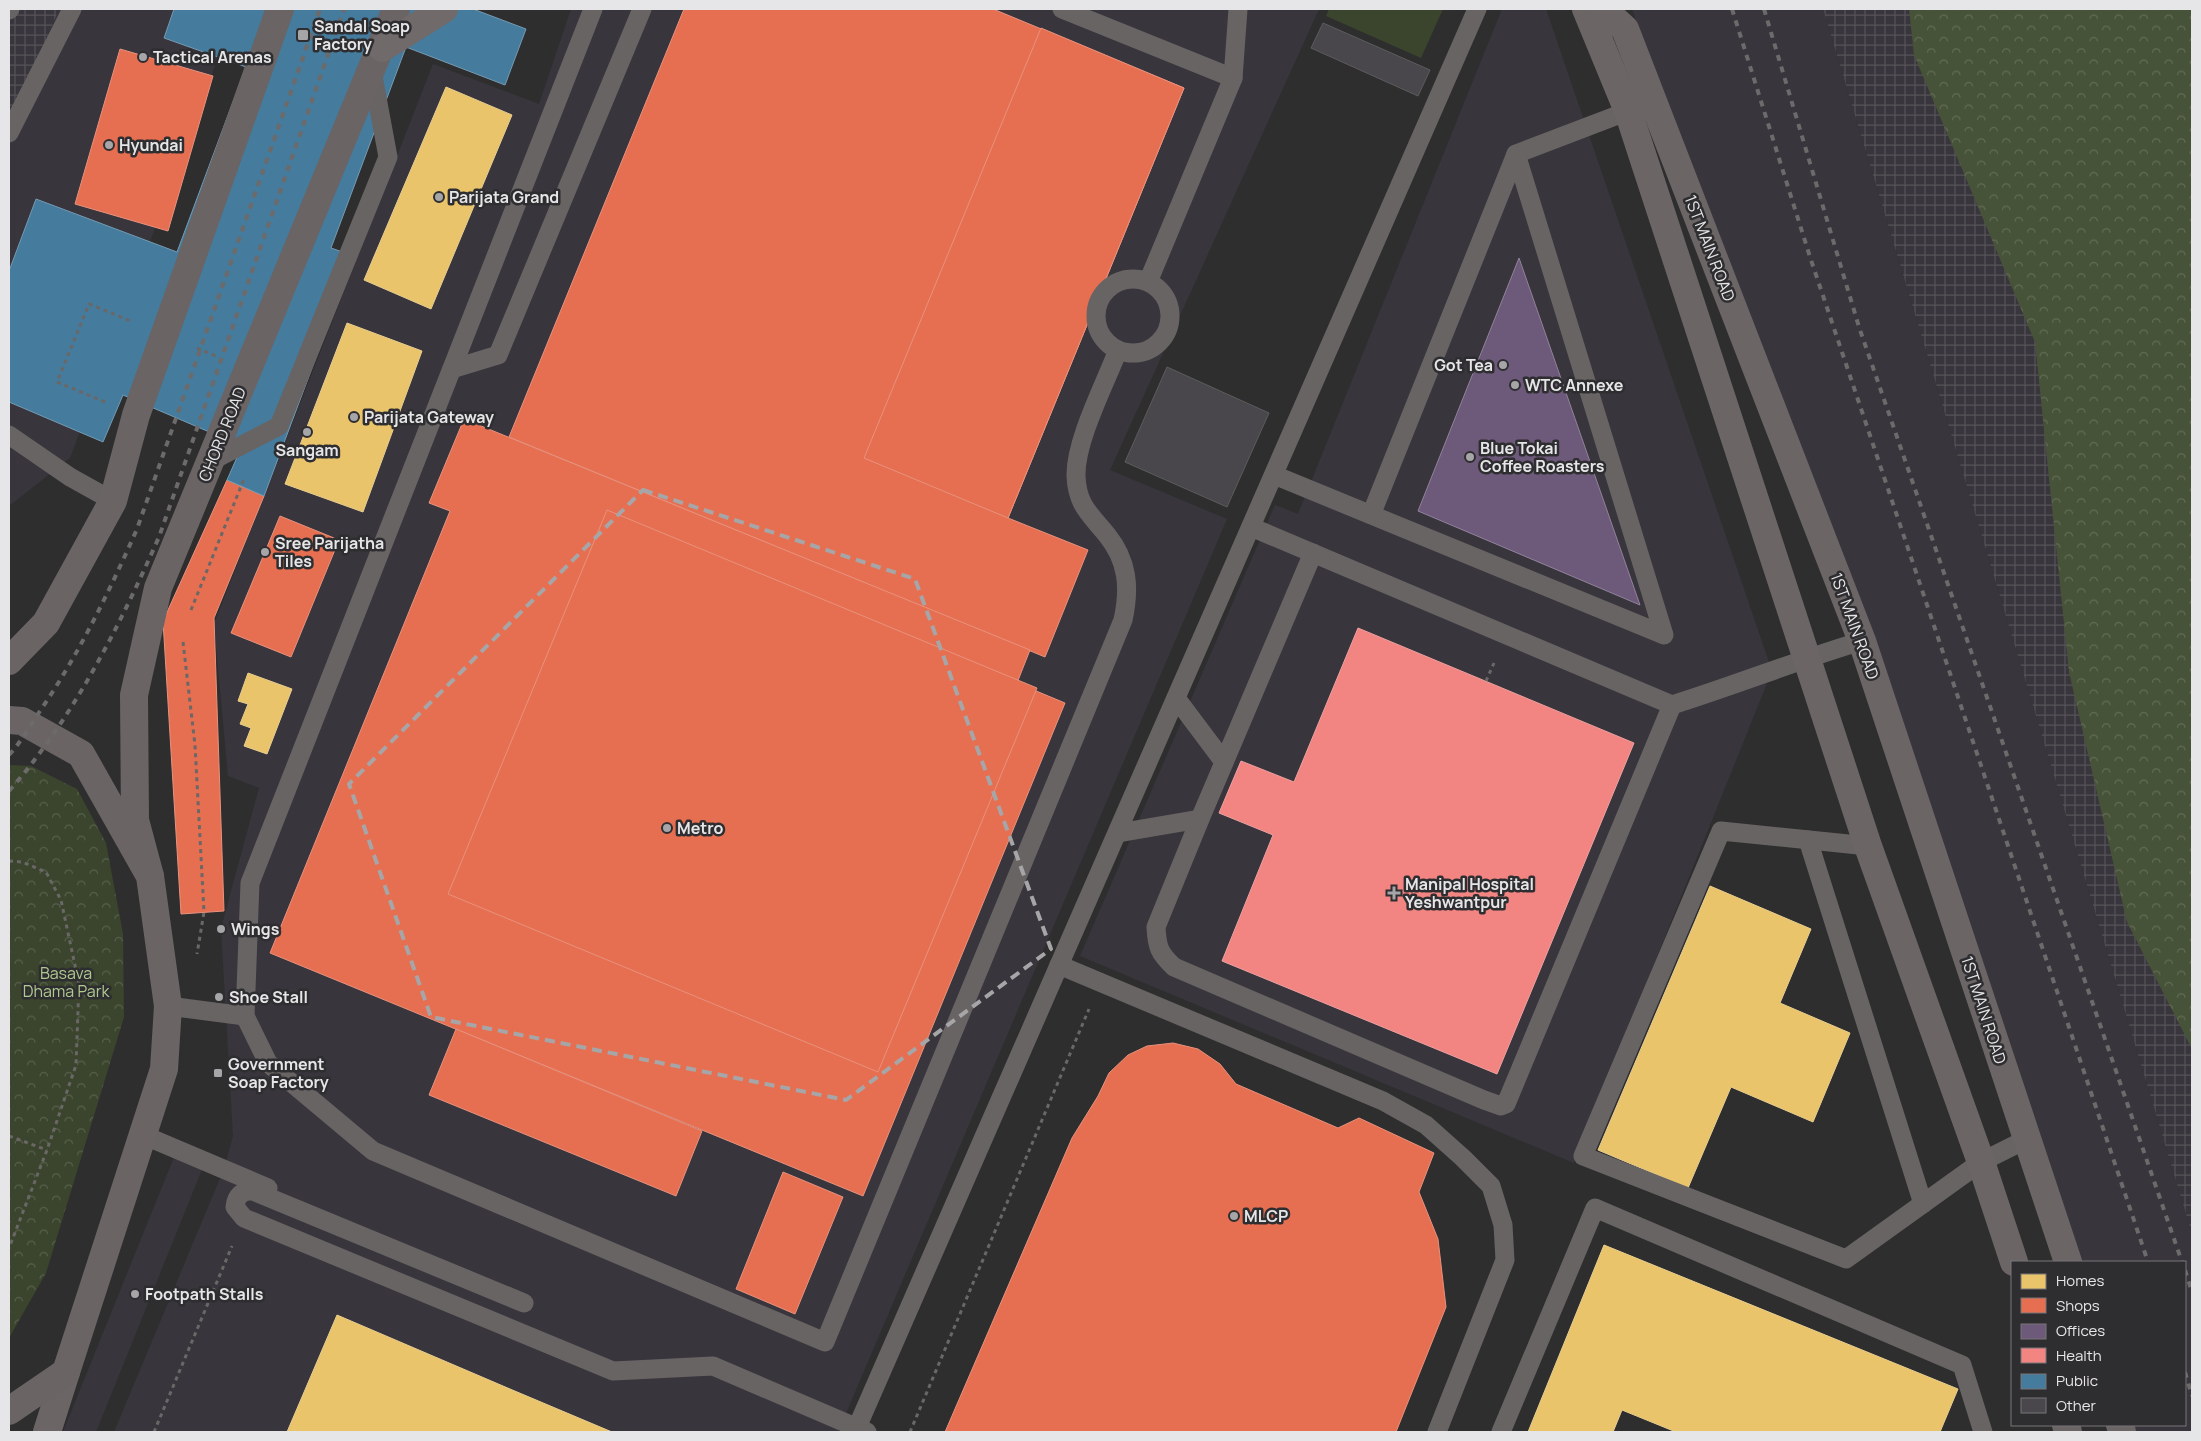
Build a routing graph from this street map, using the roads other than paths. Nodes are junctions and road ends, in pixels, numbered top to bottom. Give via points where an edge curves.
1 (72, 9) edge
2 (280, 9) edge
3 (396, 9) edge
4 (444, 9) edge
5 (592, 9) edge
6 (642, 9) edge
7 (1062, 9) edge
8 (1238, 9) edge
9 (1478, 9) edge
10 (1586, 9) edge
11 (1603, 9) edge
12 (377, 60) junction
13 (1233, 78) junction
14 (1654, 102) junction
15 (1628, 111) junction
16 (9, 133) edge
17 (1516, 154) junction
18 (1148, 282) junction
19 (1118, 350) junction
20 (452, 369) junction
21 (9, 435) edge
22 (211, 460) junction
23 (1274, 475) junction
24 (113, 501) junction
25 (1371, 514) junction
26 (1251, 527) junction
27 (1313, 553) junction
28 (1862, 641) junction
29 (1806, 657) junction
30 (9, 662) edge
31 (1176, 698) junction
32 (1672, 705) junction
33 (9, 720) edge
34 (1224, 762) junction
35 (1200, 819) junction
36 (1118, 832) junction
37 (1808, 840) junction
38 (1868, 846) junction
39 (150, 876) junction
40 (1059, 965) junction
41 (168, 1006) junction
42 (245, 1016) junction
43 (143, 1135) junction
44 (2027, 1139) junction
45 (1981, 1162) junction
46 (1923, 1204) junction
47 (2014, 1261) edge
48 (2068, 1261) edge
49 (66, 1372) junction
50 (9, 1411) edge
51 (860, 1431) edge
52 (47, 1432) edge
53 (1436, 1432) edge
54 (1501, 1432) edge
55 (1983, 1432) edge

1 - 16 lane
2 - 24 main road via 136,415
3 - 12 main road, CHORD ROAD
4 - 12 highway
5 - 20 lane
6 - 20 lane via 498,355
7 - 13 lane
8 - 13 lane
9 - 23 lane
10 - 15 main road, 1ST MAIN ROAD
11 - 14 main road, 1ST MAIN ROAD via 1625,29
12 - 22 main road, CHORD ROAD
12 - 22 lane via 388,157 279,426
13 - 18 lane
14 - 15 lane
14 - 28 main road, 1ST MAIN ROAD
15 - 17 lane
15 - 29 main road, 1ST MAIN ROAD
17 - 25 lane
17 - 25 lane via 1664,635
18 - 19 lane via 1130,279 1116,282 1105,290 1098,302 1095,315 1097,329 1106,342
18 - 19 lane via 1167,299 1171,314 1169,329 1161,342 1148,351 1133,354
19 - 42 lane via 1079,448 1076,478 1084,506 1124,564 1128,581 1123,620 825,1342 373,1152 268,1063
20 - 42 lane via 250,883
21 - 24 lane via 70,478
22 - 39 main road, CHORD ROAD via 158,588 134,695 134,820
23 - 25 lane
23 - 26 lane
24 - 30 main road via 46,623
26 - 27 lane
26 - 31 lane
27 - 32 lane
27 - 34 lane
28 - 29 lane
28 - 44 main road, 1ST MAIN ROAD
29 - 32 lane
29 - 38 main road, 1ST MAIN ROAD
31 - 34 lane
31 - 36 lane
32 - 35 lane via 1506,1104 1501,1106 1174,967 1161,955 1156,927
33 - 39 main road via 22,721 81,754
34 - 35 lane
35 - 36 lane
36 - 40 lane
37 - 38 lane
37 - 46 lane
37 - 46 lane via 1722,831 1584,1156 1846,1259
38 - 45 main road, 1ST MAIN ROAD
39 - 41 main road
40 - 51 lane
40 - 53 lane via 1383,1101 1426,1125 1490,1186 1503,1225 1505,1260
41 - 42 lane
41 - 43 main road via 164,1070
43 - 49 main road
43 - 51 lane via 526,1299 253,1191 247,1190 236,1199 235,1207 244,1218 613,1371 713,1366
44 - 45 lane
44 - 48 main road, 1ST MAIN ROAD
45 - 46 lane
45 - 47 main road, 1ST MAIN ROAD
49 - 50 main road
49 - 52 main road
54 - 55 lane via 1595,1208 1962,1365

